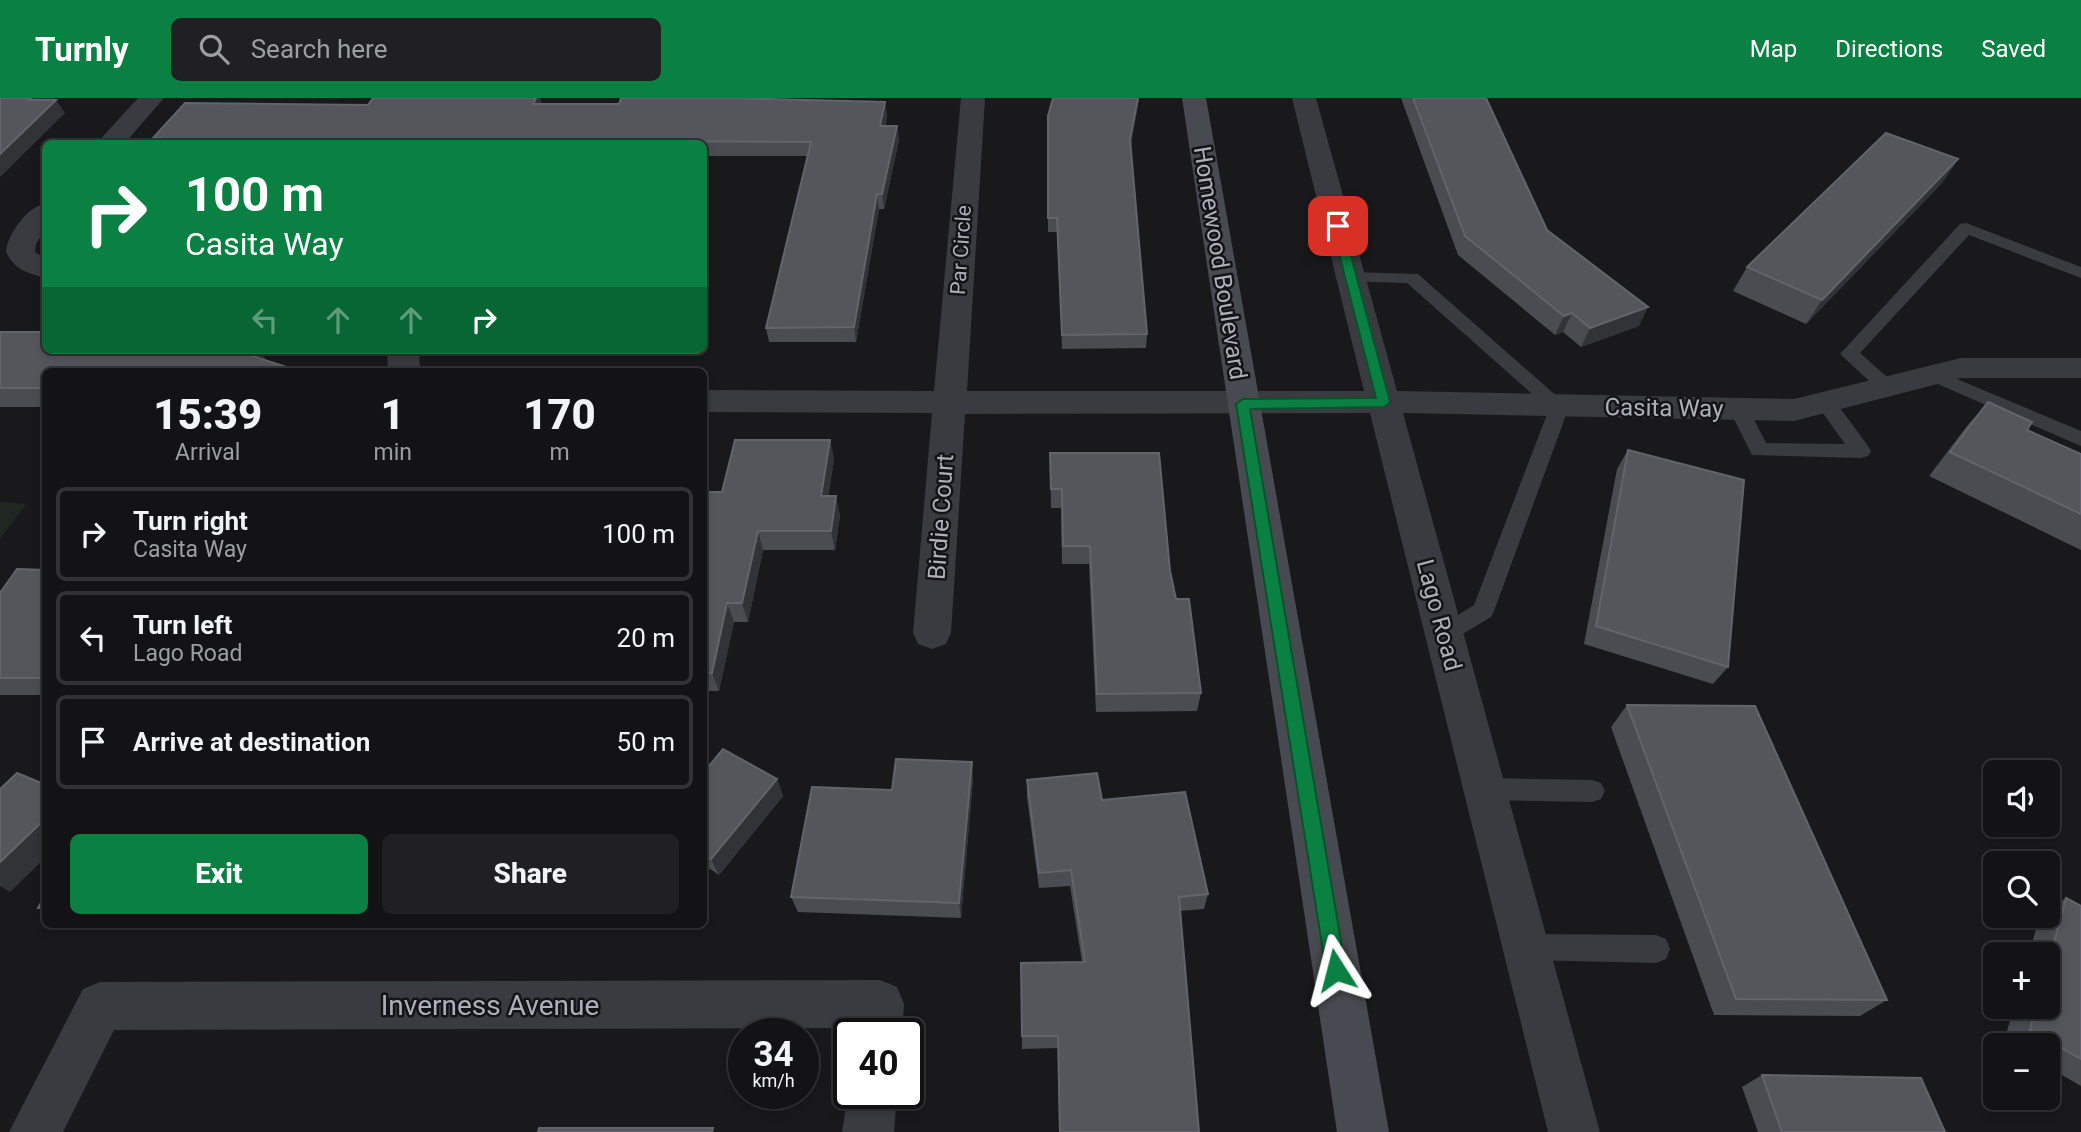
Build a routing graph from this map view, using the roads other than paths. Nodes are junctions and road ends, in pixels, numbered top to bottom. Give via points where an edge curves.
1 (152, 98) edge
2 (973, 98) edge
3 (1194, 98) edge
4 (1304, 98) edge
5 (113, 140) edge
6 (42, 215) edge
7 (42, 268) edge
8 (2081, 273) edge
9 (1351, 277) junction
10 (2081, 368) edge
11 (1933, 375) junction
12 (1887, 386) junction
13 (707, 401) edge
14 (950, 401) junction
15 (1384, 402) junction
16 (1825, 402) junction
17 (1243, 404) junction
18 (1559, 407) junction
19 (1739, 409) junction
20 (2081, 439) edge
21 (932, 633) dead end
22 (1444, 636) junction
23 (1484, 789) junction
24 (1592, 791) dead end
25 (1526, 947) junction
26 (1656, 948) dead end
27 (833, 1018) edge
28 (870, 1109) edge
29 (35, 1132) edge
30 (868, 1132) edge
31 (1363, 1132) edge
32 (1574, 1132) edge

1 - 5 street
2 - 14 street, Par Circle
3 - 17 street, Homewood Boulevard
4 - 9 street, Lago Road
6 - 7 street via 19,247 23,259
8 - 12 lane via 1966,228 1849,354
9 - 15 street, Lago Road
9 - 18 lane via 1412,278
10 - 11 street, Casita Way via 1961,368
11 - 12 street, Casita Way
11 - 20 lane
12 - 16 street, Casita Way
13 - 14 street
14 - 17 street
14 - 21 street, Birdie Court
15 - 17 street, Casita Way
15 - 18 street, Casita Way
15 - 22 street, Lago Road
16 - 19 street, Casita Way via 1794,410
16 - 19 lane via 1861,451 1759,450
17 - 31 street, Homewood Boulevard
18 - 19 street, Casita Way
18 - 22 lane via 1483,611
22 - 23 street, Lago Road
23 - 24 lane
23 - 25 street, Lago Road
25 - 26 lane
25 - 32 street, Lago Road
27 - 29 street, Inverness Avenue via 100,1006
28 - 30 street

